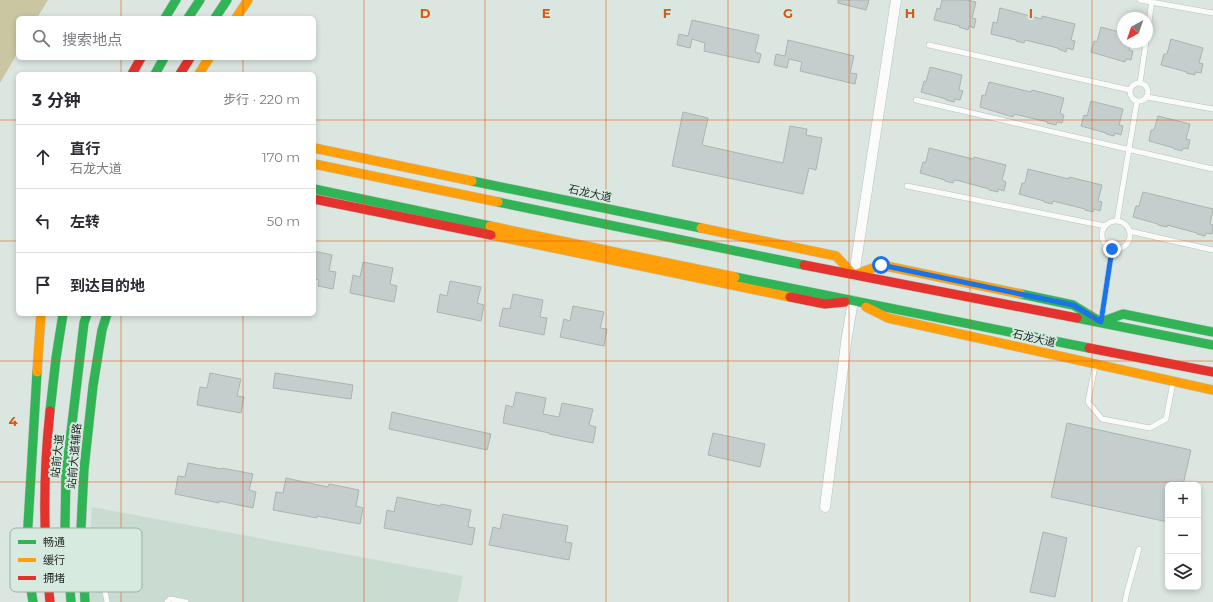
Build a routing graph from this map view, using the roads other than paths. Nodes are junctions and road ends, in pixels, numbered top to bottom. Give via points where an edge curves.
1 (176, 0) edge
2 (200, 0) edge
3 (227, 0) edge
4 (248, 0) edge
5 (896, 0) edge
6 (1140, 0) edge
7 (1152, 1) edge
8 (1150, 12) edge
9 (1213, 13) edge
10 (166, 16) edge
11 (189, 16) edge
12 (216, 16) edge
13 (237, 16) edge
14 (928, 45) dead end
15 (1145, 48) edge
16 (141, 60) edge
17 (163, 60) edge
18 (189, 60) edge
19 (208, 60) edge
20 (133, 72) edge
21 (156, 72) edge
22 (181, 72) edge
23 (200, 72) edge
24 (1140, 83) junction
25 (1130, 90) junction
26 (1147, 97) junction
27 (916, 100) dead end
28 (1137, 101) junction
29 (1213, 109) edge
30 (316, 148) edge
31 (1129, 150) junction
32 (316, 164) edge
33 (1213, 169) edge
34 (907, 186) dead end
35 (316, 189) edge
36 (316, 199) edge
37 (1117, 221) junction
38 (1105, 226) junction
39 (1129, 231) junction
40 (1112, 249) junction
41 (1213, 250) edge
42 (854, 275) junction
43 (854, 301) junction
44 (41, 316) edge
45 (63, 316) edge
46 (86, 316) edge
47 (106, 316) edge
48 (1101, 322) junction
49 (1213, 332) edge
50 (1213, 345) edge
51 (1095, 364) junction
52 (1213, 372) edge
53 (1173, 381) junction
54 (1213, 390) edge
55 (825, 507) dead end
56 (28, 528) edge
57 (44, 528) edge
58 (65, 528) edge
59 (80, 528) edge
60 (1138, 549) dead end
61 (31, 592) edge
62 (49, 592) edge
63 (70, 592) edge
64 (84, 592) edge
65 (104, 592) edge
66 (33, 602) edge
67 (50, 602) edge
68 (71, 602) edge
69 (85, 602) edge
70 (106, 602) edge
71 (167, 602) edge
72 (186, 602) edge
73 (1125, 602) edge

1 - 10 main road
2 - 11 main road
3 - 12 main road
4 - 13 main road
5 - 42 street
6 - 7 lane
7 - 8 lane
7 - 9 lane
14 - 25 lane
15 - 24 lane
16 - 20 main road
17 - 21 main road
18 - 22 main road
19 - 23 main road
24 - 25 lane via 1133,84
24 - 26 lane via 1148,90
25 - 28 lane via 1131,97
26 - 28 lane
26 - 29 lane
27 - 31 lane
28 - 31 lane
30 - 42 main road, 石龙大道 via 836,256
31 - 33 lane
31 - 37 lane
32 - 42 main road
34 - 38 lane
35 - 43 main road, 石龙大道
36 - 43 main road, 石龙大道 via 825,304
37 - 38 lane
37 - 39 lane via 1125,224
38 - 40 lane via 1102,230 1102,240
39 - 40 lane via 1129,239 1124,246
39 - 41 lane
40 - 48 lane
42 - 48 main road
42 - 48 main road via 881,265 1073,305
43 - 51 main road, 石龙大道 via 888,318
43 - 52 main road, 石龙大道
43 - 55 street via 847,336
44 - 56 main road
45 - 57 main road, 站前大道 via 46,445
46 - 58 main road, 站前大道 via 66,474
47 - 59 main road, 站前大道辅路 via 94,379
48 - 49 main road via 1123,314
48 - 50 main road
51 - 53 main road, 石龙大道
51 - 53 lane via 1088,402 1102,419 1150,428 1166,419
53 - 54 main road, 石龙大道
60 - 73 lane
61 - 66 main road
62 - 67 main road, 站前大道
63 - 68 main road, 站前大道
64 - 69 main road, 站前大道辅路
65 - 70 lane
71 - 72 lane via 170,599

